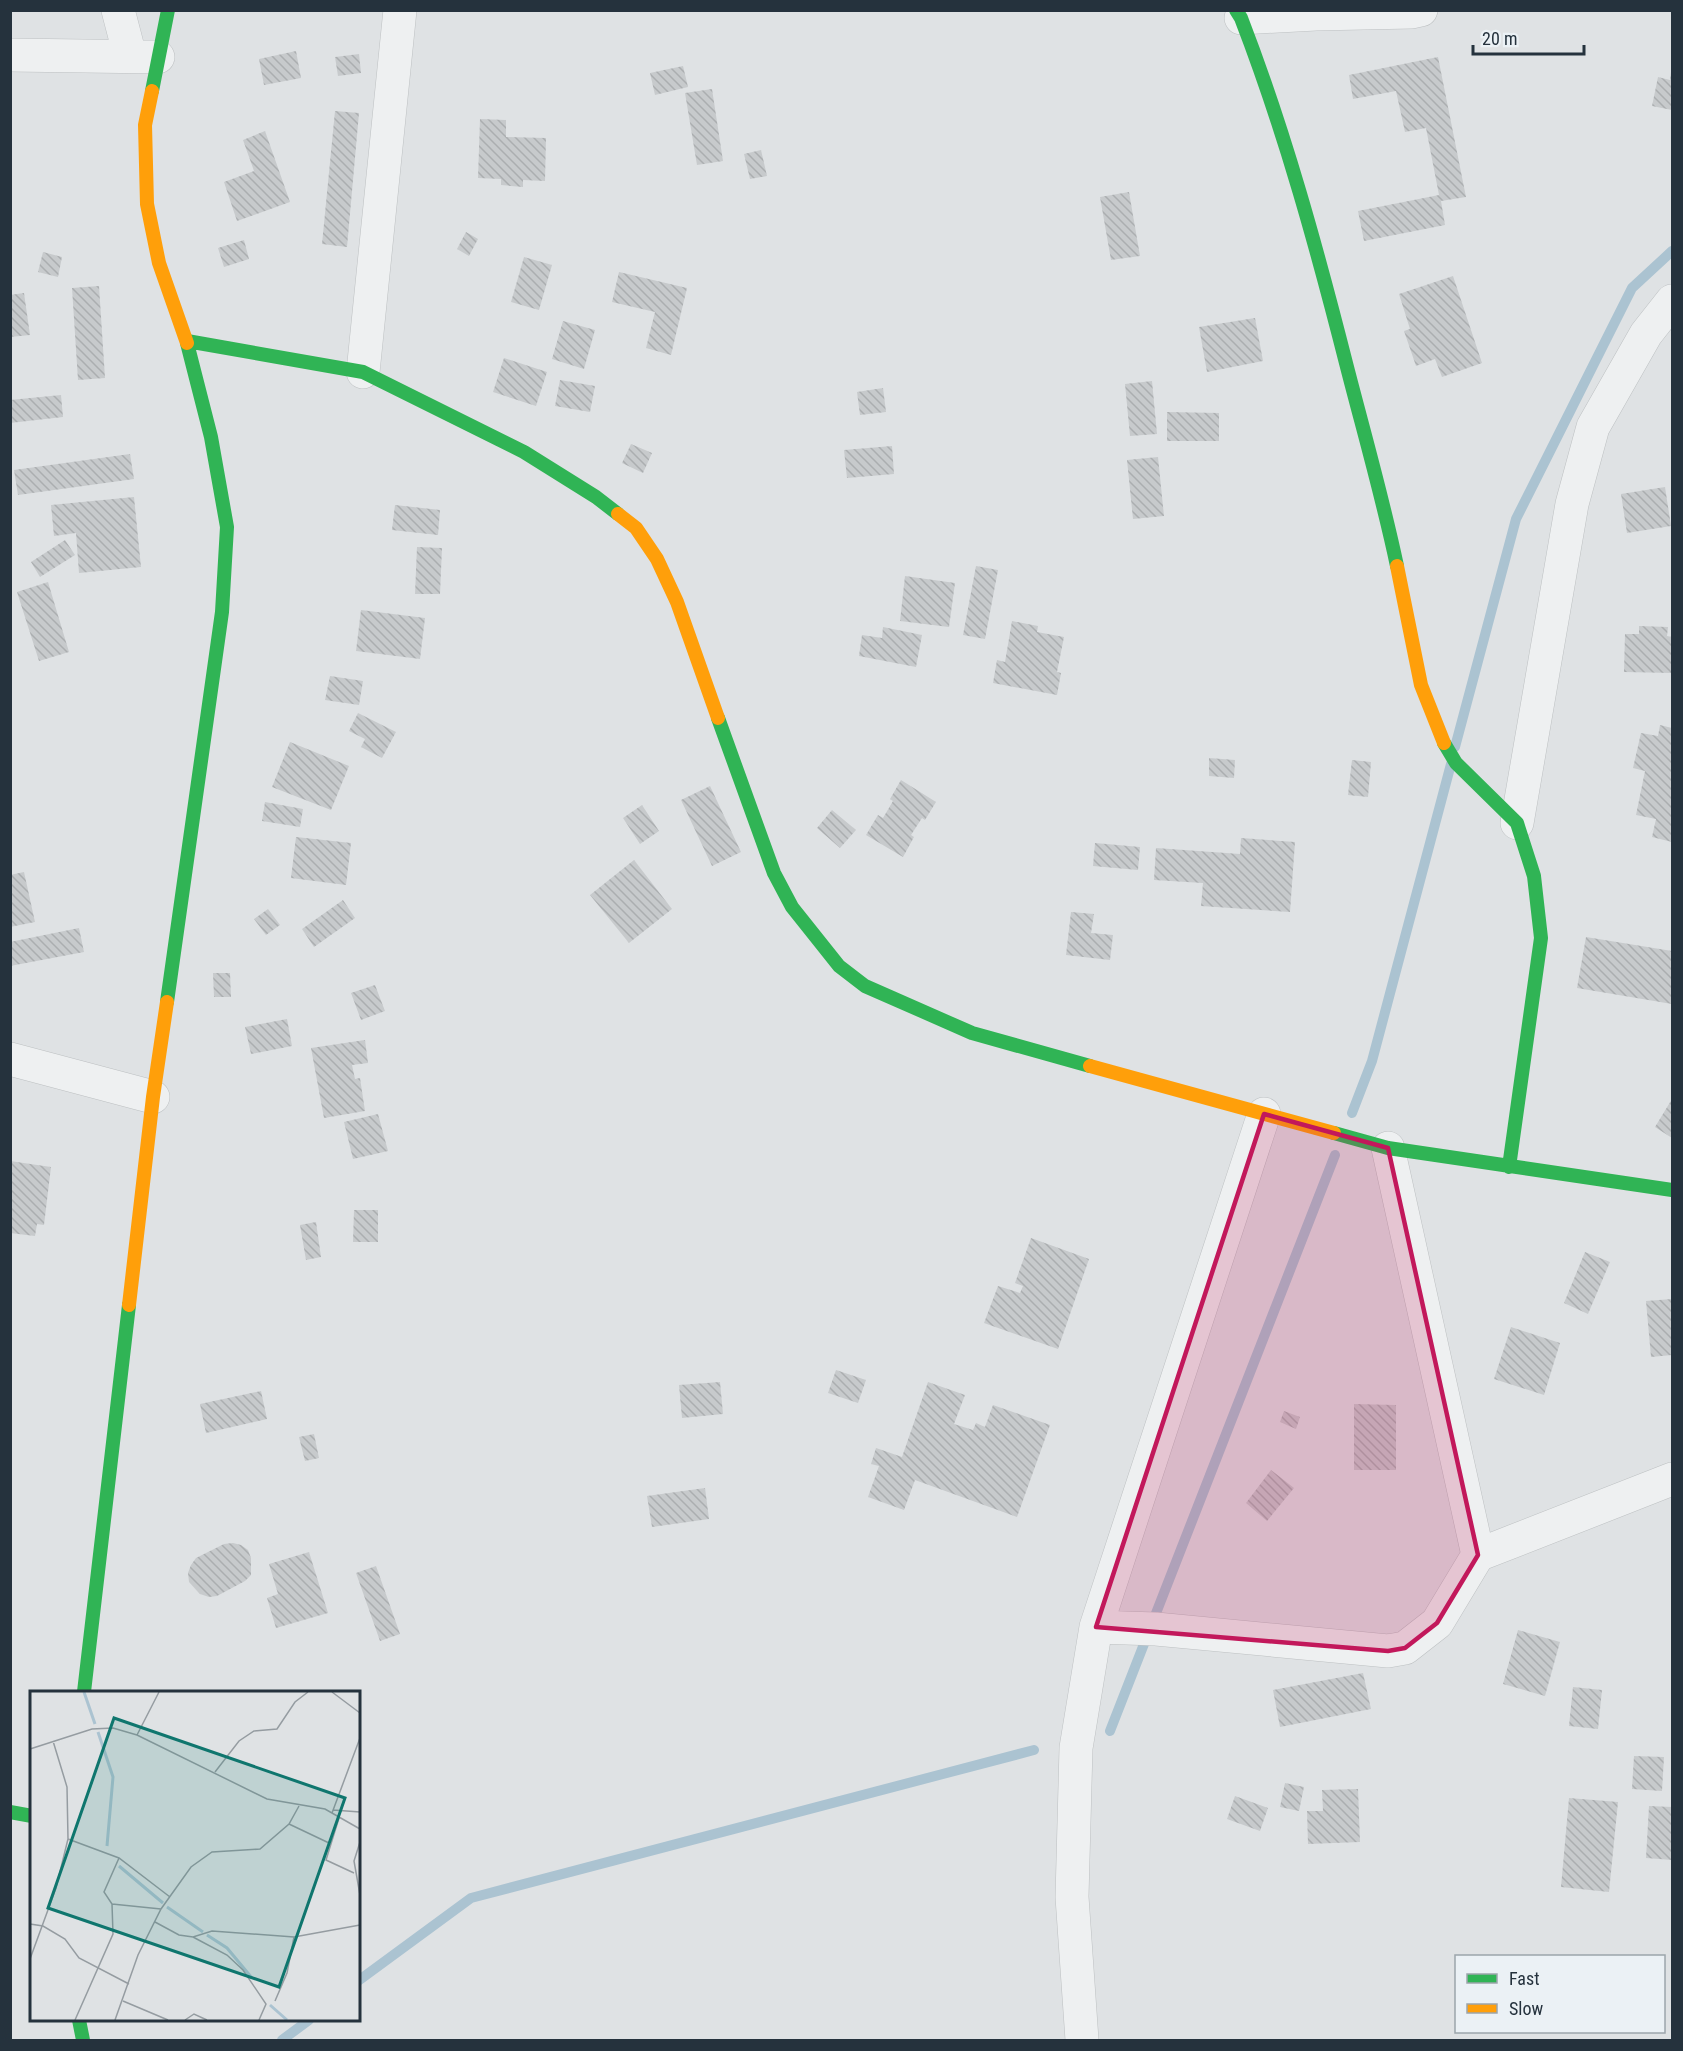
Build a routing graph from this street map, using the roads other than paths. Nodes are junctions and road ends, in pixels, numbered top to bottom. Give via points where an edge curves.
1 (118, 10) edge
2 (168, 10) edge
3 (400, 10) edge
4 (1421, 10) edge
5 (1238, 14) edge
6 (10, 55) edge
7 (144, 57) junction
8 (1672, 301) edge
9 (187, 341) junction
10 (363, 372) junction
11 (1517, 822) junction
12 (10, 1059) edge
13 (153, 1097) junction
14 (1264, 1114) junction
15 (1388, 1148) junction
16 (1509, 1167) junction
17 (1672, 1190) edge
18 (1672, 1479) edge
19 (1478, 1555) junction
20 (1126, 1628) junction
21 (84, 1691) edge
22 (10, 1812) edge
23 (30, 1816) edge
24 (79, 2021) edge
25 (83, 2040) edge
26 (1082, 2040) edge

1 - 7 street
2 - 7 street
3 - 10 street
4 - 5 street
5 - 11 street via 1288,151 1332,307 1389,529 1421,685 1456,763
6 - 7 street
7 - 9 street via 147,204 159,263
8 - 11 street via 1646,334 1593,427 1572,504
9 - 10 street
9 - 13 street via 211,437 227,527 222,612
10 - 14 street via 524,452 596,497 636,528 677,602 774,873 792,908 839,966 866,986 972,1033
11 - 16 street via 1534,876 1541,938
12 - 13 street
13 - 21 street
14 - 15 street
14 - 20 street
15 - 16 street
15 - 19 street
16 - 17 street
18 - 19 street
19 - 20 street via 1437,1623 1405,1648 1388,1651
20 - 26 street via 1076,1748 1072,1897
22 - 23 street
24 - 25 street

